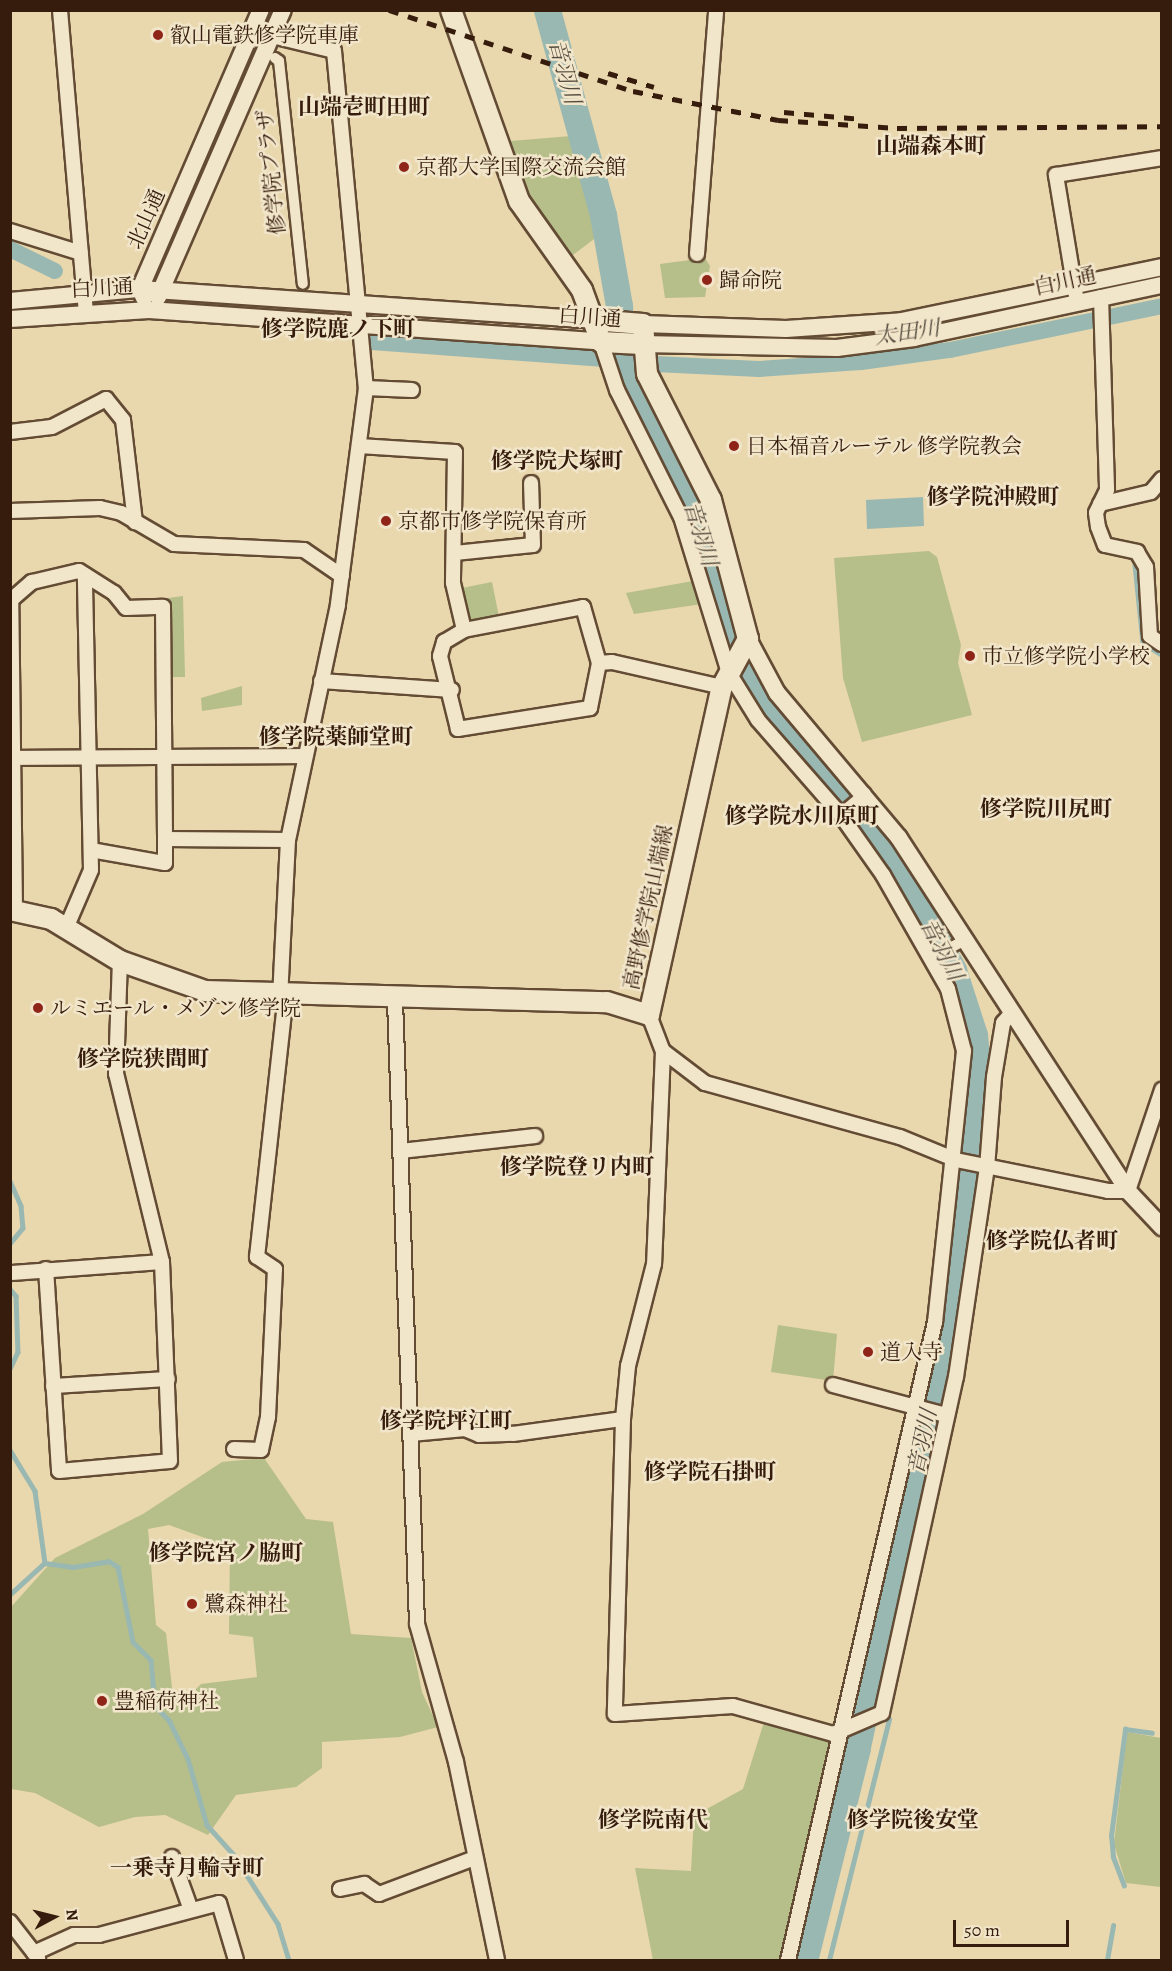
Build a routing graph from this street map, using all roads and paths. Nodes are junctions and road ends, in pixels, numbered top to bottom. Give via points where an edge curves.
1 (60, 10) edge
2 (261, 10) edge
3 (283, 10) edge
4 (451, 10) edge
5 (716, 10) edge
6 (252, 31) junction
7 (271, 39) junction
8 (275, 58) dead end
9 (1161, 158) edge
10 (10, 231) edge
11 (81, 253) junction
12 (697, 254) dead end
13 (1161, 267) edge
14 (303, 284) dead end
15 (1161, 285) edge
16 (140, 289) junction
17 (164, 290) junction
18 (84, 292) junction
19 (1075, 294) junction
20 (10, 301) edge
21 (361, 304) junction
22 (149, 309) junction
23 (1103, 310) junction
24 (86, 312) junction
25 (10, 319) edge
26 (601, 321) junction
27 (362, 324) junction
28 (638, 324) junction
29 (637, 344) junction
30 (607, 351) junction
31 (366, 388) junction
32 (412, 390) dead end
33 (10, 432) edge
34 (359, 446) junction
35 (1161, 479) edge
36 (531, 483) dead end
37 (1100, 504) junction
38 (10, 511) edge
39 (135, 522) junction
40 (455, 553) junction
41 (85, 575) junction
42 (342, 576) junction
43 (464, 630) junction
44 (747, 642) junction
45 (1161, 644) edge
46 (599, 663) junction
47 (728, 676) junction
48 (321, 681) junction
49 (452, 690) junction
50 (303, 756) junction
51 (90, 757) junction
52 (164, 757) junction
53 (13, 758) edge
54 (862, 796) junction
55 (843, 812) junction
56 (165, 839) junction
57 (288, 840) junction
58 (92, 850) junction
59 (13, 910) edge
60 (67, 926) junction
61 (960, 942) junction
62 (934, 956) junction
63 (120, 961) junction
64 (283, 996) junction
65 (395, 1000) junction
66 (649, 1015) junction
67 (1010, 1015) junction
68 (663, 1051) junction
69 (1161, 1090) edge
70 (535, 1136) dead end
71 (401, 1151) junction
72 (956, 1160) junction
73 (987, 1168) junction
74 (1128, 1191) junction
75 (1161, 1227) edge
76 (162, 1262) junction
77 (46, 1269) junction
78 (12, 1273) edge
79 (168, 1379) junction
80 (832, 1385) dead end
81 (53, 1386) junction
82 (917, 1408) junction
83 (946, 1415) junction
84 (623, 1419) junction
85 (411, 1434) junction
86 (234, 1449) dead end
87 (848, 1728) junction
88 (172, 1857) dead end
89 (475, 1858) junction
90 (339, 1889) dead end
91 (191, 1910) junction
92 (10, 1922) edge
93 (37, 1957) edge
94 (236, 1960) edge
95 (497, 1960) edge
96 (788, 1960) edge

1 - 11 street
2 - 6 street, 北山通
3 - 7 street, 北山通
4 - 26 main road via 519,201
5 - 12 street
6 - 7 street
6 - 16 street, 北山通
7 - 17 street, 北山通
7 - 21 street via 334,51
8 - 14 street, 修学院プラザ via 279,61
9 - 19 street via 1056,175
10 - 11 street
11 - 18 street
13 - 19 street, 白川通
15 - 23 street, 白川通
16 - 17 street, 白川通
16 - 18 street, 白川通
16 - 22 street
17 - 21 street, 白川通
17 - 22 street, 北山通
18 - 20 street, 白川通
18 - 24 street
19 - 23 street, 白川通
19 - 28 street, 白川通 via 891,322 720,329
19 - 29 street, 白川通 via 914,338 837,348
21 - 26 street, 白川通
21 - 27 street
22 - 24 street, 白川通
22 - 27 street, 白川通
23 - 37 street via 1107,490
24 - 25 street, 白川通
26 - 28 main road, 白川通
26 - 30 main road
27 - 30 street, 白川通
27 - 31 street
28 - 29 main road
29 - 30 main road, 白川通
29 - 44 main road via 647,374 711,500
30 - 47 street via 681,517
31 - 32 street
31 - 34 street
33 - 39 street via 52,427 106,399 123,420
34 - 40 street via 454,452
34 - 42 street
35 - 37 street via 1151,492
36 - 40 street via 533,545
37 - 45 street via 1096,513 1105,545 1137,552 1146,567 1150,636
38 - 39 street via 100,508
39 - 42 street via 174,544 304,550
40 - 43 street via 453,583
41 - 51 street
41 - 52 street via 114,593 126,608 163,607
41 - 53 street via 79,571 32,582 11,600
42 - 48 street
43 - 46 street via 583,607
43 - 49 street via 444,642 440,656
44 - 47 main road, 高野修学院山端線
44 - 54 street via 777,693
46 - 47 street
46 - 49 street via 590,708 471,731 458,729
47 - 55 street via 758,720
47 - 66 main road, 高野修学院山端線
48 - 49 street
48 - 50 street
50 - 52 street
50 - 57 street
51 - 52 street
51 - 53 street
51 - 58 street
52 - 56 street
53 - 59 street
54 - 55 street
54 - 61 street
55 - 62 street
56 - 57 street
56 - 58 street via 165,863
57 - 64 street
58 - 60 street via 91,870
59 - 60 main road, 高野修学院山端線
60 - 63 main road, 高野修学院山端線
61 - 62 street
61 - 67 street
62 - 72 street via 957,1015 964,1051
63 - 64 main road, 高野修学院山端線 via 205,991
63 - 76 street via 116,1074
64 - 65 main road, 高野修学院山端線
64 - 86 street via 257,1257 275,1269 268,1417 261,1450
65 - 66 main road, 高野修学院山端線 via 607,1002
65 - 71 street
66 - 68 street
67 - 73 street via 1003,1023 994,1077
67 - 74 street
68 - 72 street via 705,1083 900,1137
68 - 84 street via 654,1264 628,1366
69 - 74 street
70 - 71 street
71 - 85 street
72 - 73 street
72 - 82 street via 935,1322
73 - 74 street
73 - 83 street via 961,1348
74 - 75 street
76 - 77 street
76 - 79 street
77 - 78 street
77 - 81 street
79 - 81 street
79 - 81 street via 170,1461 59,1471
80 - 82 street
82 - 83 street
82 - 87 street
83 - 87 street via 882,1713
84 - 85 street via 513,1434 479,1435 465,1429
84 - 87 street via 615,1714 733,1706 771,1714 816,1732
85 - 89 street via 417,1624 456,1762
87 - 96 street
88 - 91 street
89 - 90 street via 380,1894 364,1884
89 - 95 street
91 - 93 street via 99,1935 74,1935
91 - 94 street via 219,1903
92 - 93 street

